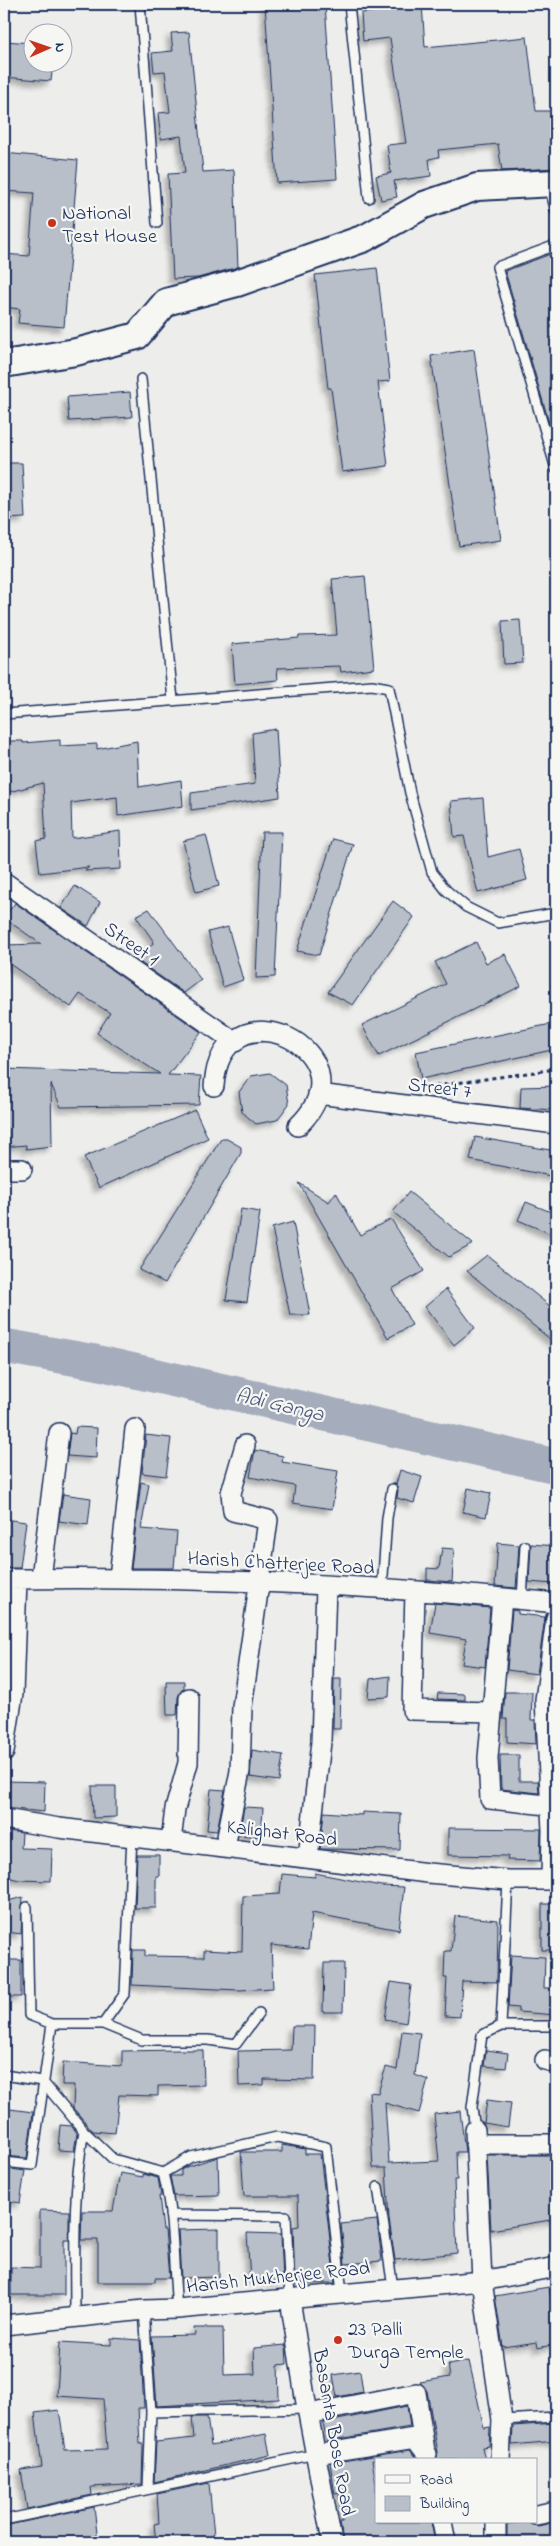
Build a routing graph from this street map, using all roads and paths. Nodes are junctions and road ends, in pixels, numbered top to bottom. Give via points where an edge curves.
1 (140, 4) edge
2 (349, 4) edge
3 (552, 183) edge
4 (369, 198) dead end
5 (556, 212) edge
6 (158, 223) dead end
7 (556, 245) edge
8 (4, 364) edge
9 (141, 379) dead end
10 (556, 469) edge
11 (174, 700) junction
12 (4, 714) edge
13 (4, 882) edge
14 (556, 913) edge
15 (235, 1042) junction
16 (556, 1069) edge
17 (214, 1086) dead end
18 (420, 1088) dead end
19 (318, 1094) junction
20 (556, 1124) edge
21 (298, 1126) dead end
22 (135, 1429) dead end
23 (59, 1433) dead end
24 (245, 1444) dead end
25 (392, 1489) dead end
26 (525, 1546) dead end
27 (41, 1578) junction
28 (120, 1578) junction
29 (10, 1579) edge
30 (260, 1583) junction
31 (326, 1587) junction
32 (382, 1590) junction
33 (415, 1591) junction
34 (502, 1598) junction
35 (522, 1600) junction
36 (556, 1603) edge
37 (556, 1618) edge
38 (189, 1698) dead end
39 (492, 1712) junction
40 (4, 1752) edge
41 (553, 1806) edge
42 (4, 1818) edge
43 (132, 1836) junction
44 (171, 1841) junction
45 (225, 1847) junction
46 (308, 1858) junction
47 (508, 1880) junction
48 (554, 1880) edge
49 (27, 1907) dead end
50 (259, 2013) dead end
51 (52, 2024) junction
52 (103, 2024) junction
53 (501, 2026) junction
54 (556, 2026) edge
55 (4, 2075) edge
56 (42, 2081) junction
57 (84, 2131) junction
58 (475, 2137) junction
59 (556, 2144) edge
60 (4, 2162) edge
61 (163, 2173) junction
62 (378, 2187) dead end
63 (170, 2215) junction
64 (556, 2267) edge
65 (482, 2281) junction
66 (393, 2288) junction
67 (342, 2293) junction
68 (290, 2299) junction
69 (177, 2309) junction
70 (144, 2310) junction
71 (75, 2318) junction
72 (4, 2325) edge
73 (151, 2412) junction
74 (308, 2412) junction
75 (556, 2417) edge
76 (502, 2420) junction
77 (316, 2454) junction
78 (427, 2455) edge
79 (500, 2458) edge
80 (148, 2488) junction
81 (556, 2511) edge
82 (538, 2515) edge
83 (4, 2520) edge
84 (442, 2524) edge
85 (332, 2542) edge
86 (446, 2542) edge

1 - 6 lane
2 - 4 lane
3 - 5 lane
3 - 8 main road via 477,187 424,205 365,238 237,283 166,302 137,336 76,352
7 - 10 lane via 497,267
9 - 11 lane
11 - 12 lane
11 - 14 lane via 372,685 389,688 410,793 432,872 446,890 466,907 498,923
13 - 15 street, Street 1
15 - 17 street via 219,1061
15 - 19 street via 258,1032 283,1034 294,1039 304,1047 317,1069
16 - 18 path
19 - 20 street, Street 7
19 - 21 street via 314,1106
22 - 28 street
23 - 27 street
24 - 30 street via 231,1493 232,1511 268,1520
25 - 32 lane
26 - 35 lane
27 - 28 street, Harish Chatterjee Road
27 - 29 street, Harish Chatterjee Road
28 - 30 street, Harish Chatterjee Road
29 - 40 street via 13,1694
30 - 31 street, Harish Chatterjee Road
30 - 45 street via 242,1707 240,1771
31 - 32 street, Harish Chatterjee Road
31 - 46 street via 321,1742
32 - 33 street, Harish Chatterjee Road
33 - 34 street, Harish Chatterjee Road
33 - 39 street via 412,1710
34 - 35 street, Harish Chatterjee Road
34 - 39 street
35 - 36 street, Harish Chatterjee Road
37 - 41 street via 545,1700
38 - 44 street via 188,1763 175,1808
39 - 41 street via 488,1758 490,1799
41 - 48 street
42 - 43 street, Kalighat Road
43 - 44 street, Kalighat Road
43 - 52 lane via 125,1993
44 - 45 street, Kalighat Road
45 - 46 street, Kalighat Road
46 - 47 street, Kalighat Road
47 - 48 street, Kalighat Road
47 - 53 lane
49 - 51 lane via 29,2015
50 - 52 lane via 236,2044 208,2040 142,2040
51 - 52 lane
51 - 56 lane
53 - 54 lane
53 - 58 lane via 482,2035 472,2107
55 - 56 lane
56 - 57 lane
56 - 60 lane via 32,2165
57 - 61 lane via 113,2159
57 - 71 lane via 74,2213
58 - 59 street
58 - 65 street
61 - 63 lane
61 - 67 lane via 191,2158 277,2137 326,2147
62 - 66 lane
63 - 68 lane via 286,2216
63 - 69 lane
64 - 65 street, Harish Mukherjee Road
65 - 66 street, Harish Mukherjee Road
65 - 76 street
66 - 67 street, Harish Mukherjee Road
67 - 68 street, Harish Mukherjee Road
68 - 69 street, Harish Mukherjee Road
68 - 74 street, Basanta Bose Road
69 - 70 street, Harish Mukherjee Road
70 - 71 street, Harish Mukherjee Road
70 - 73 lane
71 - 72 street, Harish Mukherjee Road
73 - 74 lane
73 - 80 lane
74 - 77 street, Basanta Bose Road
74 - 78 street via 416,2393
75 - 76 lane
76 - 79 street
77 - 78 street via 415,2438
77 - 80 lane
77 - 85 street, Basanta Bose Road
80 - 83 lane
81 - 82 street
84 - 86 street

